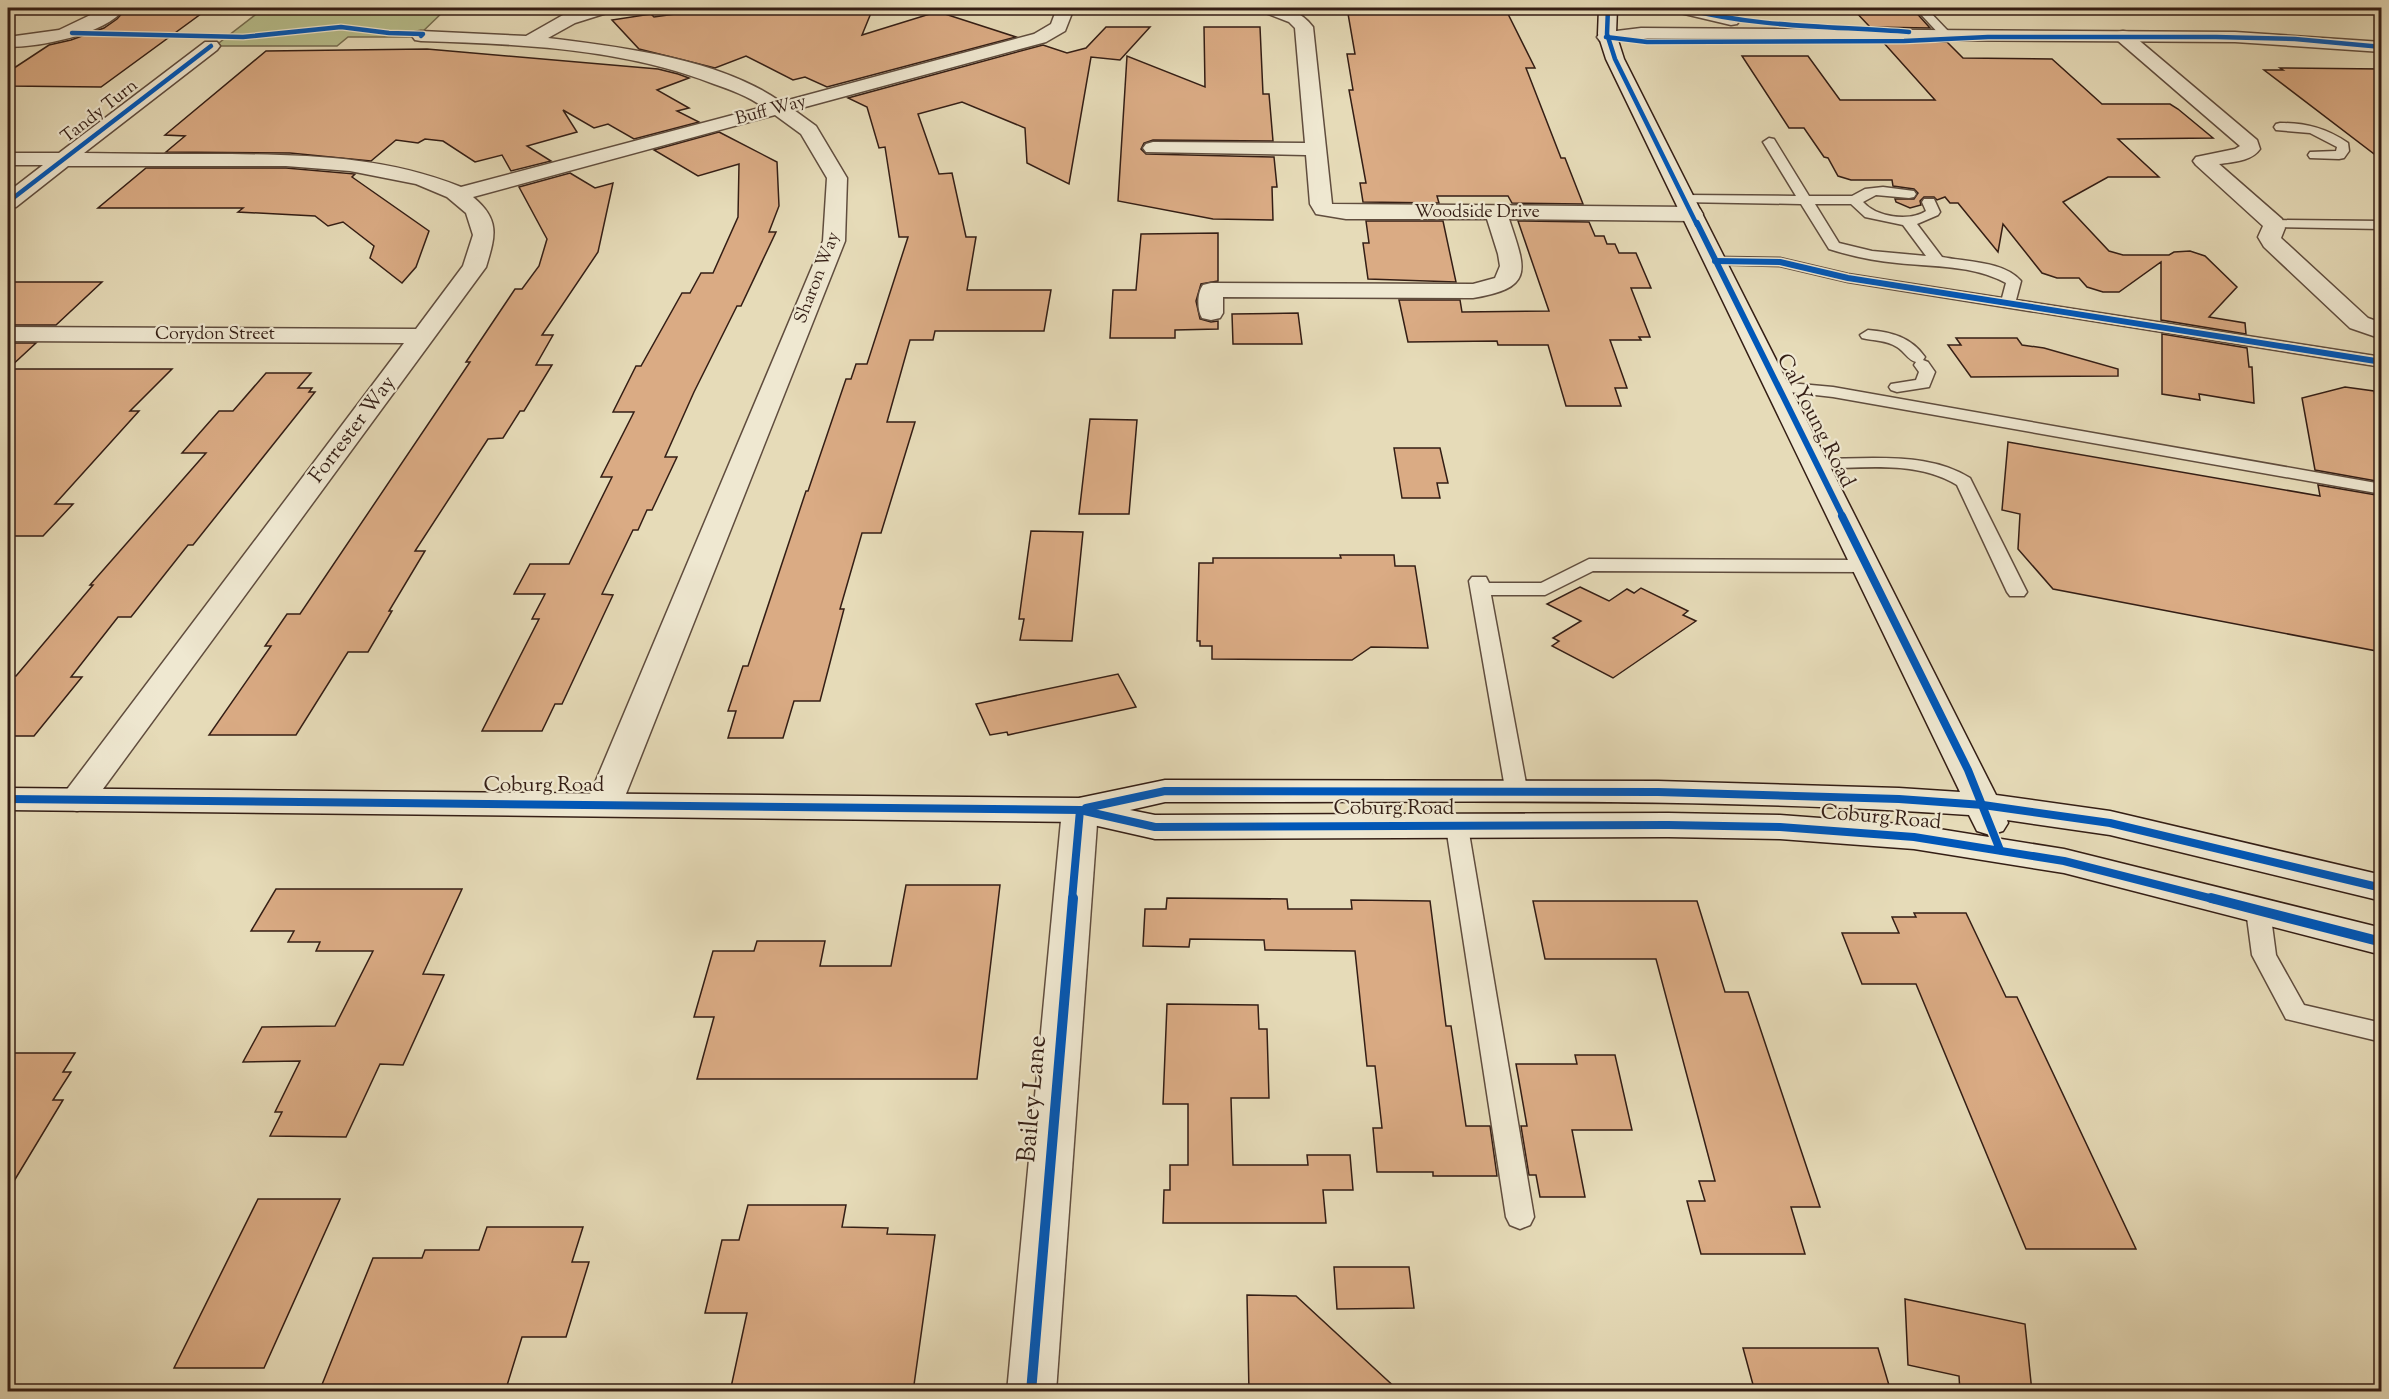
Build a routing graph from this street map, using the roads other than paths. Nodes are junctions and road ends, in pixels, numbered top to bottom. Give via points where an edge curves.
1 (116, 8) edge
2 (604, 8) edge
3 (1065, 8) edge
4 (1277, 8) edge
5 (1608, 8) edge
6 (1682, 8) edge
7 (1920, 8) edge
8 (1938, 34) junction
9 (421, 36) dead end
10 (2123, 36) junction
11 (1606, 37) junction
12 (1988, 37) junction
13 (532, 40) junction
14 (8, 42) edge
15 (211, 46) dead end
16 (2382, 47) edge
17 (781, 108) junction
18 (2280, 127) dead end
19 (1769, 142) dead end
20 (1153, 148) dead end
21 (1315, 149) junction
22 (2315, 155) dead end
23 (8, 159) edge
24 (63, 159) junction
25 (460, 194) junction
26 (1909, 194) dead end
27 (1804, 200) junction
28 (1857, 200) junction
29 (8, 202) edge
30 (1929, 202) dead end
31 (1688, 206) junction
32 (1496, 213) junction
33 (1906, 220) junction
34 (2274, 224) junction
35 (2382, 225) edge
36 (1715, 261) junction
37 (1937, 261) junction
38 (1211, 293) dead end
39 (2008, 303) junction
40 (2382, 332) edge
41 (8, 334) edge
42 (1868, 335) dead end
43 (423, 336) junction
44 (2382, 362) edge
45 (1778, 387) junction
46 (1897, 387) dead end
47 (1817, 464) junction
48 (2382, 489) edge
49 (1868, 566) junction
50 (2016, 592) dead end
51 (1517, 794) junction
52 (8, 799) edge
53 (77, 800) junction
54 (604, 804) junction
55 (1983, 805) junction
56 (1080, 810) junction
57 (1457, 827) junction
58 (2000, 850) junction
59 (2382, 888) edge
60 (2258, 910) junction
61 (2382, 942) edge
62 (2382, 1033) edge
63 (1520, 1217) dead end
64 (1031, 1392) edge

1 - 14 street via 72,33
2 - 13 street via 569,19
3 - 17 street, Buff Way via 1059,27 1040,38
4 - 21 street, Woodside Drive via 1304,27
5 - 11 street, Cal Young Road
6 - 8 street via 1768,26
7 - 8 lane
8 - 11 street via 1641,33
8 - 12 street
9 - 13 street, Sharon Way
10 - 12 street
10 - 16 street via 2253,37
10 - 34 street via 2250,144 2250,149 2241,154 2203,161
11 - 12 street via 1647,42
11 - 31 street, Cal Young Road
13 - 17 street, Sharon Way via 614,50 682,66 735,84
15 - 24 street, Tandy Turn
17 - 25 street, Buff Way
17 - 54 street, Sharon Way via 808,130 833,165 841,193 839,223
18 - 22 lane via 2312,128 2343,146 2341,154
19 - 27 lane
20 - 21 street
21 - 32 street, Woodside Drive via 1321,204 1328,211
23 - 24 street, Forrester Way
24 - 25 street, Forrester Way via 343,164 391,170
24 - 29 street, Tandy Turn
25 - 43 street, Forrester Way via 479,215 484,228 483,248 474,267
26 - 28 lane via 1873,192
27 - 28 lane
27 - 31 lane
27 - 37 lane via 1834,246 1901,259
28 - 33 lane via 1859,207 1875,215
30 - 33 lane via 1933,212 1929,216
31 - 32 street, Woodside Drive
31 - 36 street, Cal Young Road
32 - 38 street via 1512,274 1491,289
33 - 37 lane
34 - 35 lane
34 - 40 street via 2269,237 2272,242 2359,322
36 - 39 lane via 1780,262 1848,278
36 - 45 street, Cal Young Road
37 - 39 lane via 1995,270 2014,281
39 - 44 lane
41 - 43 street, Corydon Street
42 - 46 lane via 1892,337 1912,349 1927,372 1923,384
43 - 53 street, Forrester Way
45 - 47 street, Cal Young Road
45 - 48 lane via 1833,392
47 - 49 street, Cal Young Road
47 - 50 lane via 1917,465 1958,476
49 - 51 lane via 1589,565 1545,589 1480,585
49 - 55 street, Cal Young Road
51 - 55 street, Coburg Road via 1658,792
51 - 56 street, Coburg Road via 1165,791
52 - 53 street, Coburg Road
53 - 54 street, Coburg Road
54 - 56 street, Coburg Road
55 - 58 street, Cal Young Road
55 - 59 street, Coburg Road via 2110,823
56 - 57 street, Coburg Road via 1155,827
56 - 64 street, Bailey Lane
57 - 58 street, Coburg Road via 1780,827 1914,837
57 - 63 lane
58 - 60 street, Coburg Road via 2064,861
60 - 61 street, Coburg Road
60 - 62 lane via 2264,955 2295,1012

